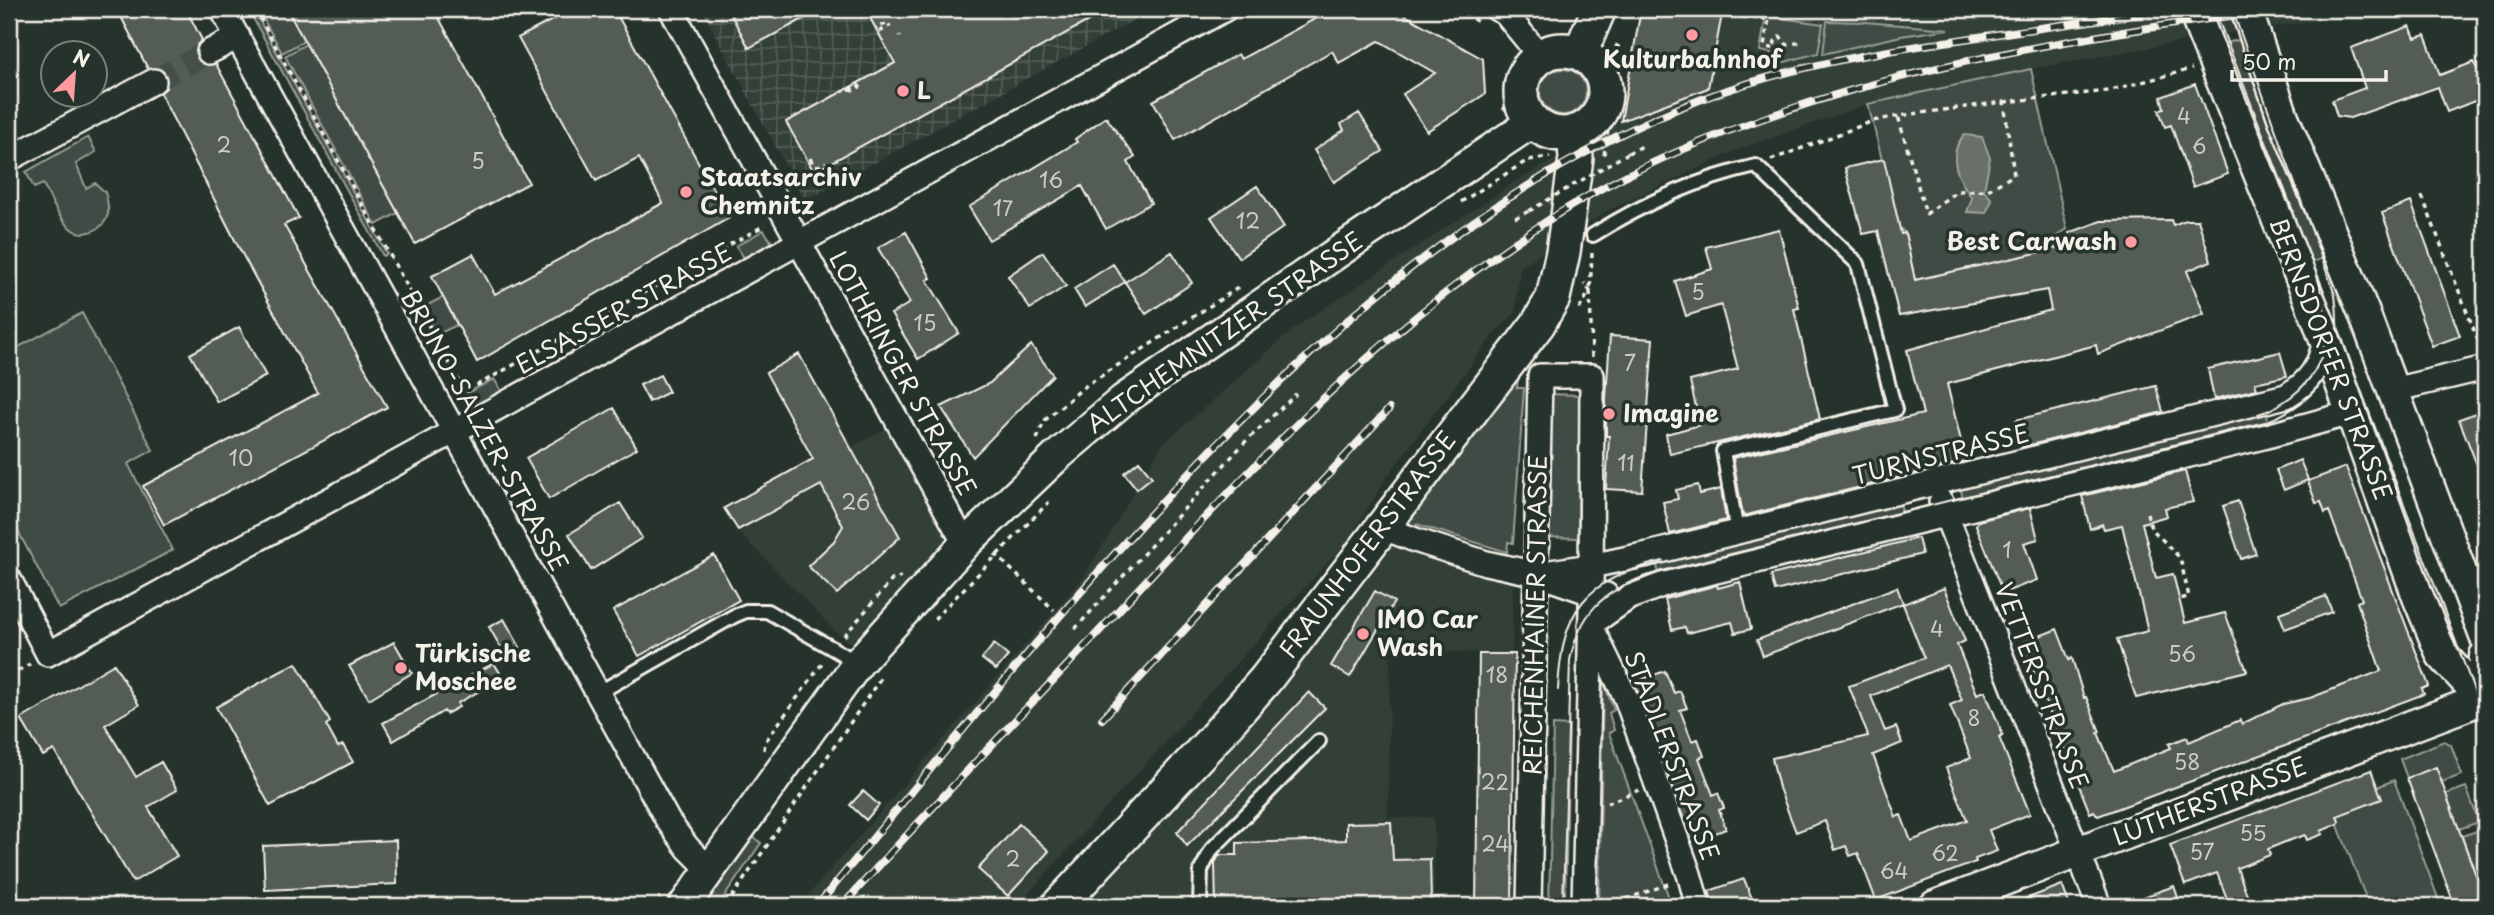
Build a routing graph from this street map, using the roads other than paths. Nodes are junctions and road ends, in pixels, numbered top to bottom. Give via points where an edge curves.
1 (222, 9) edge
2 (671, 9) edge
3 (1225, 9) edge
4 (1497, 9) edge
5 (1599, 9) edge
6 (2193, 9) edge
7 (2246, 9) edge
8 (238, 37) junction
9 (1528, 41) junction
10 (209, 52) tunnel mouth
11 (1580, 53) junction
12 (154, 81) tunnel mouth
13 (1534, 121) junction
14 (1575, 143) junction
15 (9, 159) edge
16 (1593, 235) road end
17 (799, 242) junction
18 (2325, 341) junction
19 (2484, 360) edge
20 (2393, 390) junction
21 (2351, 413) junction
22 (454, 432) junction
23 (1934, 484) junction
24 (1946, 515) junction
25 (1382, 527) junction
26 (1737, 532) junction
27 (965, 544) junction
28 (1591, 566) junction
29 (1537, 574) junction
30 (9, 579) edge
31 (1591, 593) junction
32 (1628, 598) junction
33 (1590, 625) junction
34 (2485, 636) edge
35 (2485, 656) edge
36 (870, 669) junction
37 (598, 693) junction
38 (2484, 701) edge
39 (1319, 741) dead end
40 (2078, 852) junction
41 (711, 871) junction
42 (684, 906) edge
43 (1058, 906) edge
44 (1200, 906) edge
45 (1530, 906) edge
46 (1584, 906) edge
47 (1698, 906) edge
48 (1935, 906) edge
49 (2099, 906) edge

1 - 8 street, BRUNO-SALZER-STRASSE
2 - 17 street, LOTHRINGER STRASSE
3 - 17 street, ELSASSER STRASSE
4 - 9 street
5 - 11 main road
6 - 18 street, BERNSDORFER STRASSE
7 - 20 street, BERNSDORFER STRASSE via 2283,117
8 - 10 street
8 - 22 street, BRUNO-SALZER-STRASSE
9 - 11 main road
9 - 13 main road via 1523,101
11 - 14 main road via 1598,68 1605,97 1598,116
12 - 15 street
13 - 14 main road
13 - 27 street, ALTCHEMNITZER STRASSE via 1123,400
14 - 25 main road, FRAUNHOFERSTRASSE via 1553,298 1538,324
16 - 26 lane via 1684,188 1756,166 1858,264 1895,410 1723,451
17 - 22 street, ELSASSER STRASSE
17 - 27 street, LOTHRINGER STRASSE
18 - 21 street, BERNSDORFER STRASSE
18 - 23 street, TURNSTRASSE via 2316,370 2286,396
19 - 20 street
20 - 34 street, BERNSDORFER STRASSE
21 - 24 street, TURNSTRASSE
21 - 38 street, BERNSDORFER STRASSE via 2442,655
22 - 30 street, ELSASSER STRASSE via 48,654
22 - 37 street, BRUNO-SALZER-STRASSE
23 - 24 street, VETTERSSTRASSE
23 - 26 street, TURNSTRASSE
24 - 32 street, TURNSTRASSE via 1667,583
24 - 40 street, VETTERSSTRASSE
25 - 29 street, TURNSTRASSE via 1486,563
25 - 43 main road, FRAUNHOFERSTRASSE via 1258,688
26 - 28 street, TURNSTRASSE
27 - 36 street, ALTCHEMNITZER STRASSE
28 - 29 street, TURNSTRASSE
28 - 29 street, REICHENHAINER STRASSE via 1592,376 1540,376
28 - 31 street
29 - 31 street, TURNSTRASSE
29 - 45 street, REICHENHAINER STRASSE
31 - 32 street, TURNSTRASSE
31 - 33 street
32 - 33 street, TURNSTRASSE
33 - 46 street
33 - 47 street, STADLERSTRASSE via 1626,698
35 - 38 street
36 - 37 lane via 756,609 734,615
36 - 41 street, ALTCHEMNITZER STRASSE
37 - 41 street, BRUNO-SALZER-STRASSE via 668,821
38 - 40 street, LUTHERSTRASSE
39 - 44 lane via 1212,849 1201,870
40 - 48 street, LUTHERSTRASSE
40 - 49 street, VETTERSSTRASSE
41 - 42 street, ALTCHEMNITZER STRASSE

